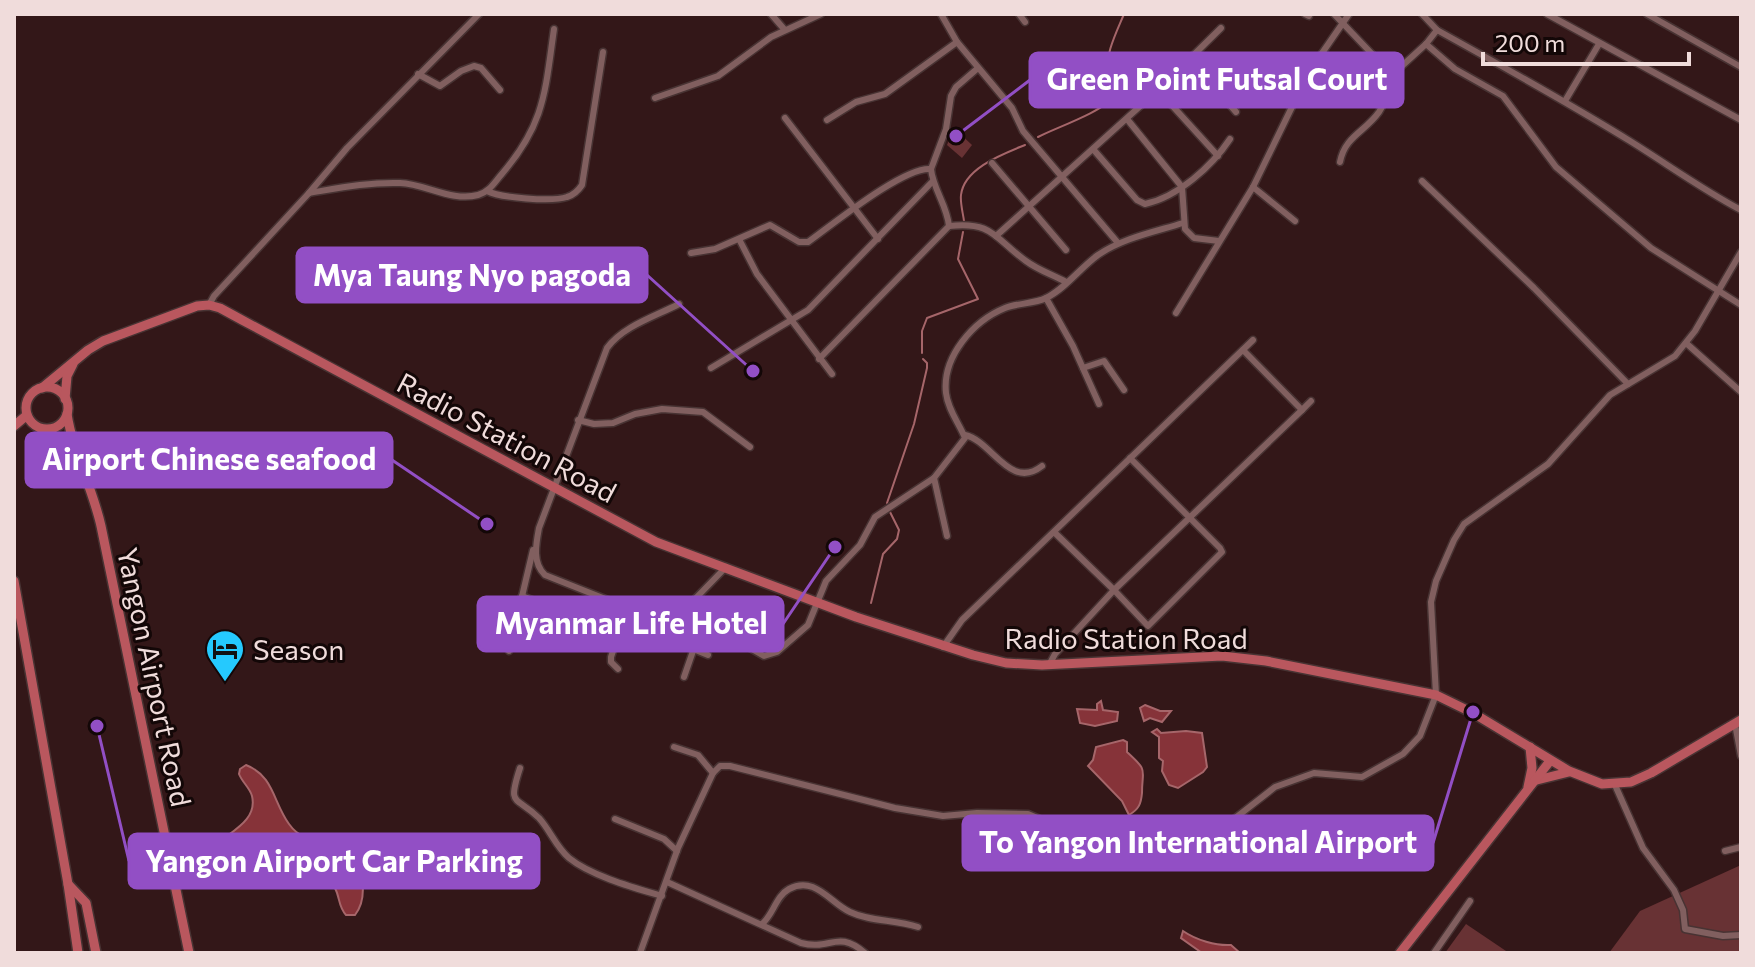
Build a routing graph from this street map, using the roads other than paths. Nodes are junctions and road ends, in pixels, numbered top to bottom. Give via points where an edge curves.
1 (479, 14) edge
2 (771, 14) edge
3 (821, 14) edge
4 (941, 14) edge
5 (1019, 14) edge
6 (1334, 14) edge
7 (1349, 14) edge
8 (1422, 14) edge
9 (1547, 14) edge
10 (1647, 14) edge
11 (1025, 22) dead end
12 (1343, 22) junction
13 (1221, 28) dead end
14 (554, 29) dead end
15 (784, 29) junction
16 (1437, 30) junction
17 (957, 42) junction
18 (1426, 44) junction
19 (1599, 44) junction
20 (603, 52) dead end
21 (1190, 58) junction
22 (1741, 67) edge
23 (978, 68) junction
24 (418, 74) junction
25 (1392, 75) junction
26 (500, 90) dead end
27 (1158, 90) junction
28 (655, 98) dead end
29 (1565, 101) junction
30 (1236, 112) dead end
31 (785, 118) dead end
32 (1127, 119) junction
33 (827, 120) dead end
34 (1741, 120) edge
35 (1230, 139) dead end
36 (1093, 149) junction
37 (1218, 156) junction
38 (1340, 162) dead end
39 (992, 163) dead end
40 (931, 169) junction
41 (1062, 176) junction
42 (1422, 181) dead end
43 (932, 182) junction
44 (1182, 187) junction
45 (1253, 187) junction
46 (487, 191) junction
47 (309, 193) junction
48 (1029, 207) junction
49 (855, 209) junction
50 (1741, 210) edge
51 (1295, 221) dead end
52 (1183, 223) junction
53 (949, 226) junction
54 (996, 236) junction
55 (739, 239) junction
56 (878, 239) junction
57 (1219, 241) junction
58 (1118, 243) junction
59 (1066, 250) dead end
60 (1741, 252) edge
61 (691, 253) dead end
62 (1066, 282) junction
63 (1719, 292) junction
64 (1046, 298) junction
65 (679, 304) dead end
66 (209, 305) junction
67 (1741, 305) edge
68 (1176, 313) dead end
69 (790, 321) junction
70 (1253, 340) dead end
71 (1686, 343) junction
72 (1243, 350) junction
73 (819, 359) junction
74 (74, 361) junction
75 (711, 368) dead end
76 (1083, 368) junction
77 (832, 374) dead end
78 (1628, 384) junction
79 (42, 388) junction
80 (1124, 390) dead end
81 (1741, 392) edge
82 (65, 399) junction
83 (1311, 401) dead end
84 (1099, 404) dead end
85 (1302, 410) junction
86 (67, 414) junction
87 (27, 415) junction
88 (578, 420) junction
89 (14, 426) edge
90 (965, 435) junction
91 (750, 447) dead end
92 (1130, 458) junction
93 (1042, 466) dead end
94 (934, 478) junction
95 (553, 489) junction
96 (1189, 518) junction
97 (1054, 532) junction
98 (947, 536) dead end
99 (537, 539) junction
100 (726, 567) junction
101 (14, 581) edge
102 (1114, 590) junction
103 (522, 596) junction
104 (816, 601) junction
105 (552, 608) dead end
106 (625, 616) junction
107 (690, 634) dead end
108 (738, 641) dead end
109 (943, 647) junction
110 (509, 651) dead end
111 (693, 651) junction
112 (708, 655) dead end
113 (1049, 665) junction
114 (618, 669) dead end
115 (684, 677) dead end
116 (1436, 695) junction
117 (1738, 722) edge
118 (1741, 735) edge
119 (674, 747) dead end
120 (1530, 747) junction
121 (1741, 756) edge
122 (1550, 761) junction
123 (520, 768) dead end
124 (1569, 771) junction
125 (713, 773) junction
126 (1530, 785) junction
127 (1615, 785) junction
128 (615, 819) dead end
129 (1741, 847) edge
130 (677, 851) junction
131 (1725, 851) dead end
132 (667, 882) junction
133 (68, 884) junction
134 (662, 896) junction
135 (1470, 901) dead end
136 (762, 924) junction
137 (918, 927) dead end
138 (1741, 935) edge
139 (77, 953) edge
140 (96, 953) edge
141 (189, 953) edge
142 (640, 953) edge
143 (865, 953) edge
144 (1400, 953) edge
145 (1434, 953) edge

1 - 24 street
2 - 15 street
3 - 15 street
4 - 17 street
5 - 11 street
6 - 12 street
7 - 12 street
8 - 16 street
9 - 19 street
10 - 22 street
12 - 25 street
12 - 45 street via 1309,72
13 - 21 street
14 - 46 street via 533,131
15 - 28 street via 718,76
16 - 18 street
16 - 29 street
17 - 23 street
17 - 33 street via 885,94 856,102
18 - 25 street
18 - 63 street via 1455,69 1503,96 1556,167 1651,248
19 - 29 street
19 - 34 street
20 - 46 street via 578,191 563,199
21 - 27 street
21 - 30 street
23 - 40 street via 951,96
23 - 41 street
24 - 26 street via 440,86 474,66
24 - 47 street
25 - 38 street via 1381,108 1344,146
27 - 32 street
27 - 37 street
29 - 50 street
31 - 49 street
32 - 36 street
32 - 44 street
35 - 37 street
36 - 41 street
36 - 44 street via 1142,204
37 - 44 street
39 - 48 street
40 - 43 street
40 - 49 street via 895,180
41 - 48 street
41 - 58 street
42 - 78 street
43 - 53 street
43 - 56 street
44 - 52 street
45 - 51 street
45 - 57 street
46 - 47 street via 456,196 404,183
47 - 66 street
48 - 54 street
48 - 59 street
49 - 55 street via 808,242 770,225
49 - 56 street
52 - 57 street via 1194,238
52 - 58 street
53 - 54 street via 986,227
53 - 73 street
54 - 62 street via 1030,264
55 - 61 street
55 - 69 street
56 - 69 street via 808,310
57 - 68 street
58 - 62 street
60 - 63 street
62 - 64 street
63 - 67 street
63 - 71 street
64 - 76 street
64 - 90 street via 1006,308 978,323 956,352 948,367 946,393
65 - 88 street via 614,339
66 - 74 main road via 103,341
66 - 95 main road, Radio Station Road
69 - 73 street
69 - 75 street
70 - 72 street
71 - 78 street via 1675,356
71 - 81 street
72 - 85 street
72 - 92 street
73 - 77 street
74 - 79 main road
74 - 82 main road
76 - 80 street via 1104,361
76 - 84 street
78 - 116 street via 1610,395 1548,464 1464,524 1454,540 1431,602
79 - 82 main road via 56,389
79 - 87 main road via 30,395
82 - 86 main road
83 - 85 street
85 - 96 street
86 - 87 main road via 47,429
86 - 141 main road, Yangon Airport Road via 71,444 84,467 101,526
87 - 89 main road
88 - 91 street via 613,423 662,409 703,412
88 - 95 street
90 - 93 street via 1022,474
90 - 94 street
92 - 96 street
92 - 97 street
94 - 98 street
94 - 104 street via 875,517
95 - 99 street
95 - 100 main road, Radio Station Road via 656,542
96 - 102 street
96 - 102 street via 1222,552 1148,626
97 - 102 street
97 - 109 street via 962,620
99 - 103 street
99 - 106 street via 538,569 623,606
100 - 104 main road, Radio Station Road
100 - 107 street via 693,601 699,622
101 - 133 main road
102 - 113 street
103 - 105 street
103 - 110 street
104 - 108 street via 808,625 777,652 764,656
104 - 109 main road, Radio Station Road
106 - 111 street
106 - 114 street via 611,657
109 - 113 main road, Radio Station Road via 1006,663
111 - 112 street
111 - 115 street
113 - 116 main road, Radio Station Road via 1222,656
116 - 120 main road, Radio Station Road
116 - 125 street via 1420,736 1403,754 1362,777 1314,773 1275,787 1207,840 1164,857 1118,853 1028,814 943,816 730,766
117 - 118 street
117 - 121 street
117 - 127 main road via 1651,773
119 - 125 street via 698,755
120 - 122 main road, Radio Station Road
120 - 126 main road
122 - 124 main road, Radio Station Road
122 - 126 main road
123 - 134 street via 515,798 542,820 570,858 615,881
124 - 126 main road
124 - 127 main road, Radio Station Road
125 - 130 street
126 - 144 main road
127 - 138 street via 1643,848 1674,890 1685,929
128 - 130 street via 664,839
129 - 131 street
130 - 132 street
132 - 134 street
132 - 136 street
133 - 139 main road
133 - 140 main road via 86,903
134 - 142 street
135 - 145 street
136 - 137 street via 789,889 806,887 817,888 857,915
136 - 143 street via 801,943 845,940

